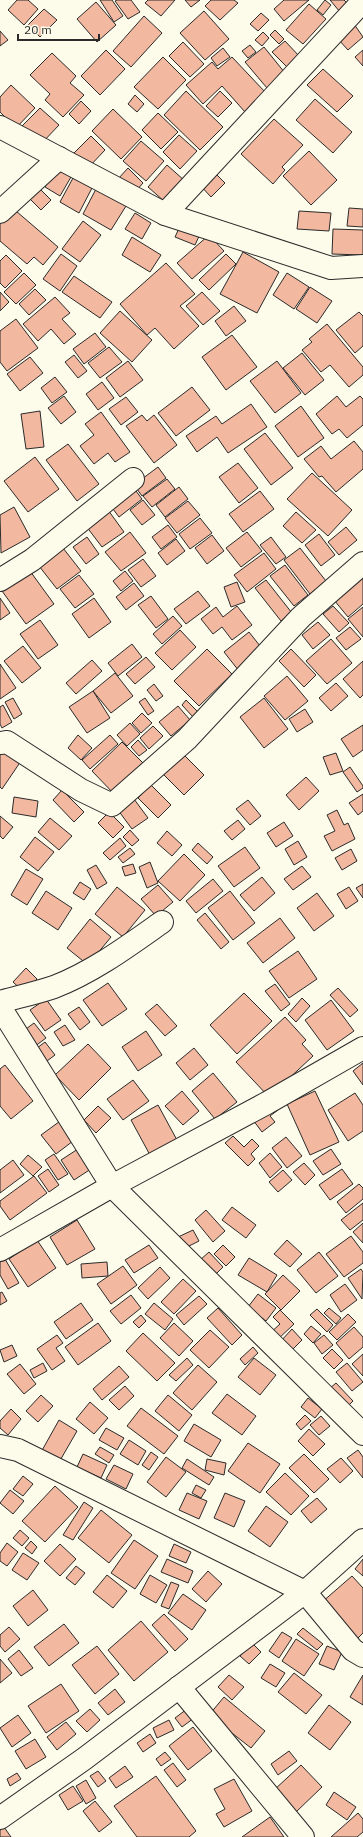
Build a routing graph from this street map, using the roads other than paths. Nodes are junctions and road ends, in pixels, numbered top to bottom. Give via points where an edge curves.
1 (363, 1) edge
2 (0, 127) edge
3 (58, 158) junction
4 (0, 212) edge
5 (165, 214) junction
6 (363, 266) edge
7 (134, 479) dead end
8 (363, 563) edge
9 (0, 580) edge
10 (0, 743) edge
11 (162, 922) dead end
12 (0, 1002) edge
13 (0, 1008) edge
14 (363, 1048) edge
15 (112, 1186) junction
16 (0, 1250) edge
17 (363, 1434) edge
18 (0, 1446) edge
19 (363, 1540) edge
20 (305, 1592) junction
21 (363, 1656) edge
22 (179, 1687) junction
23 (0, 1818) edge
24 (303, 1837) edge

1 - 5 street
2 - 3 street
3 - 4 street
3 - 5 street
5 - 6 street via 331,268
7 - 9 street via 32,560
8 - 10 street via 301,617 187,740 112,805 81,790 7,742
11 - 12 street via 112,957 71,980
13 - 15 street
14 - 15 street
15 - 16 street
15 - 17 street
18 - 20 street via 18,1450
19 - 20 street
20 - 21 street via 353,1650
20 - 22 street
22 - 23 street
22 - 24 street

